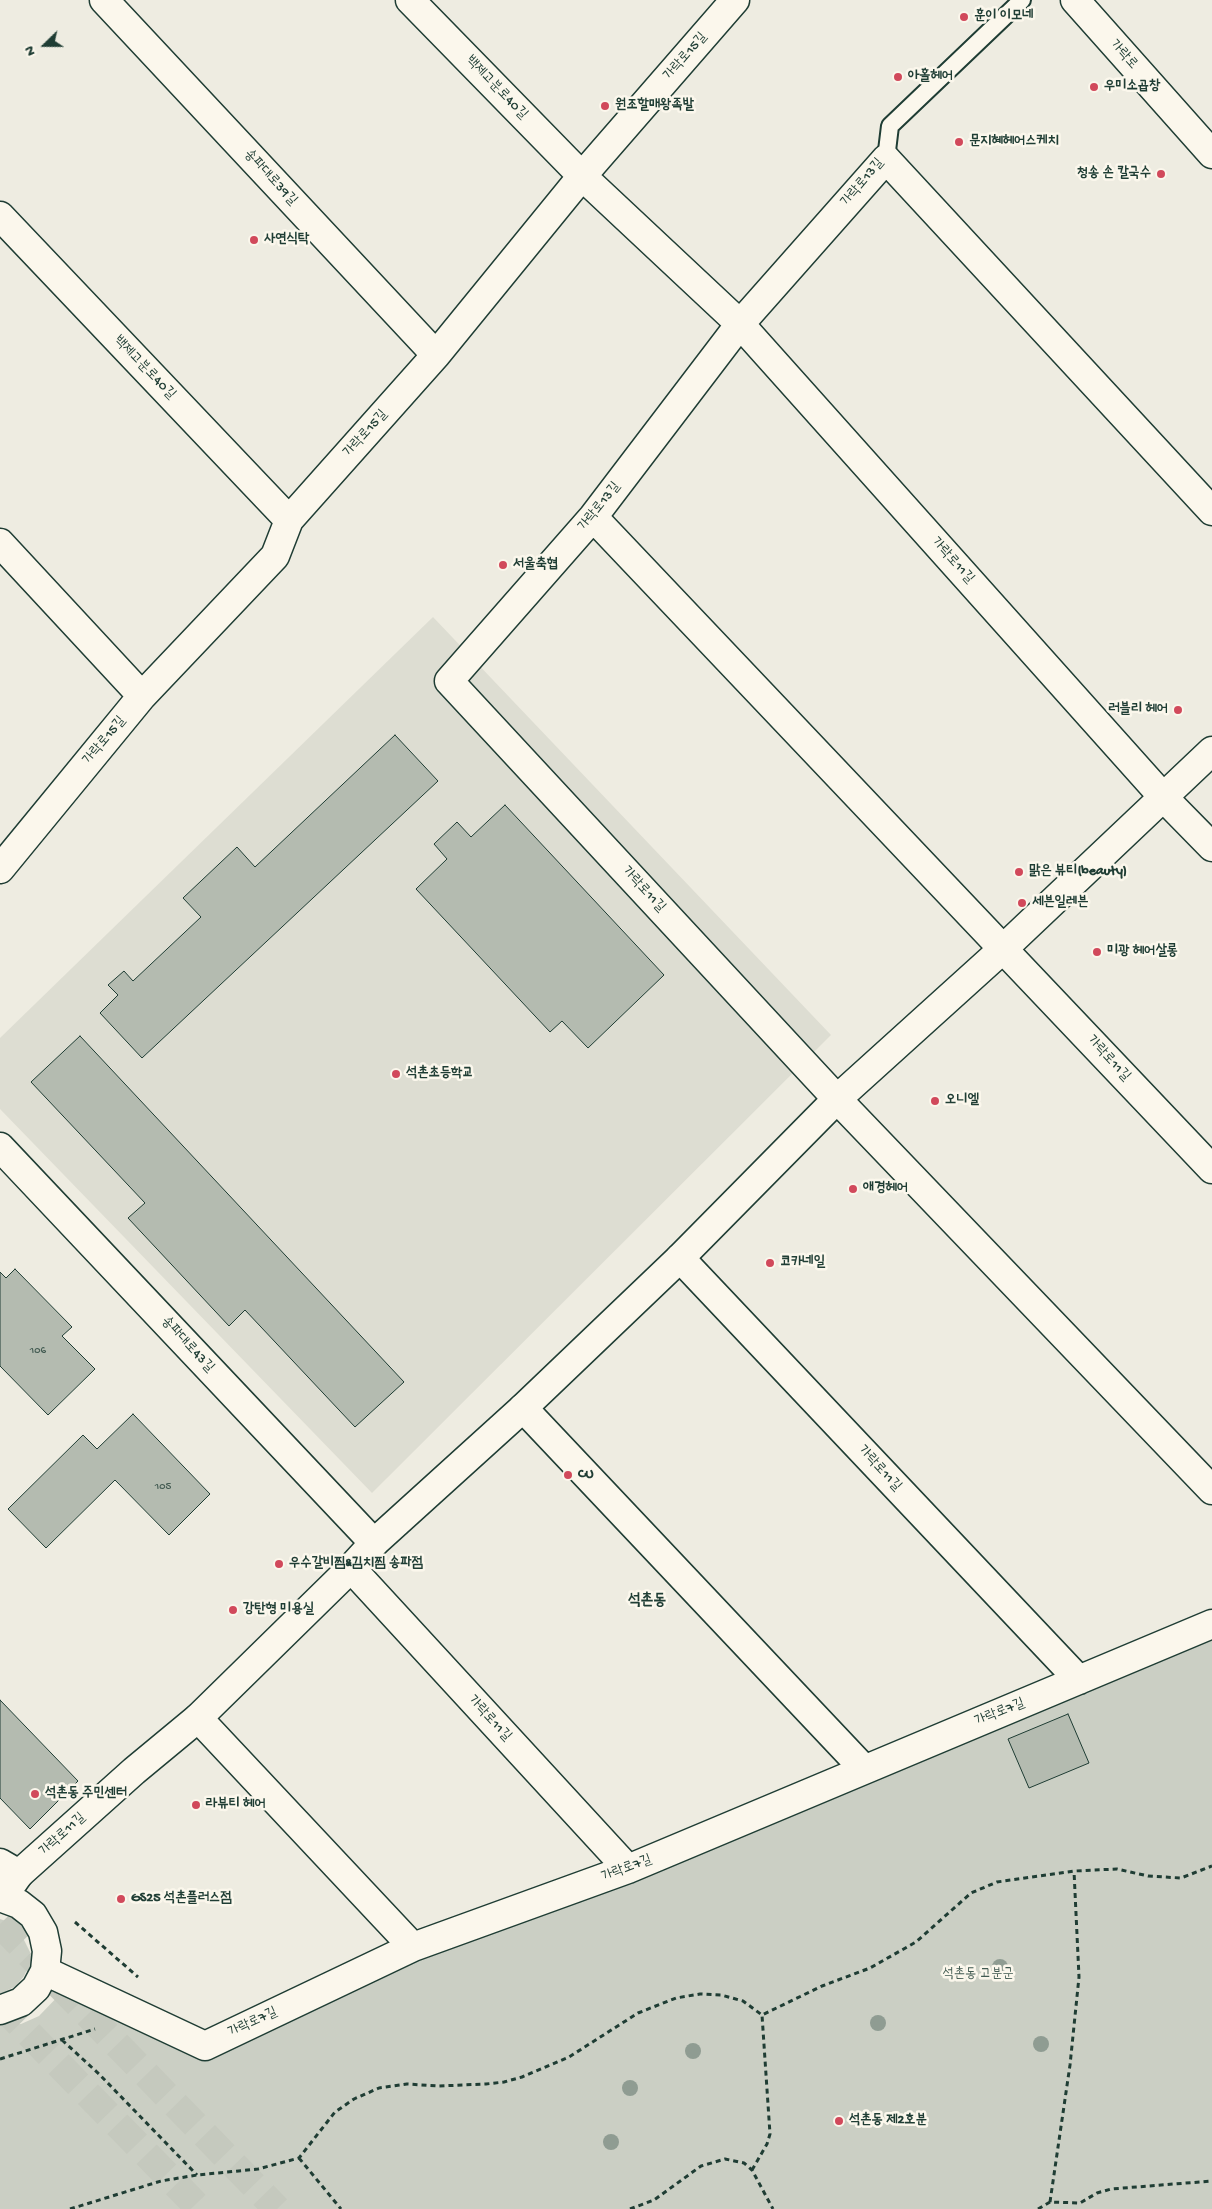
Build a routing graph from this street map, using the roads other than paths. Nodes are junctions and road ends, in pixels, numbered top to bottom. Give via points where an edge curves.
1 (104, 0) edge
2 (410, 0) edge
3 (1022, 0) edge
4 (1075, 0) edge
5 (730, 2) edge
6 (1212, 154) edge
7 (886, 159) junction
8 (582, 176) junction
9 (0, 216) edge
10 (740, 324) junction
11 (436, 355) junction
12 (1212, 511) edge
13 (593, 517) junction
14 (289, 520) junction
15 (0, 543) edge
16 (449, 682) joint
17 (142, 696) junction
18 (1212, 751) edge
19 (1164, 798) junction
20 (1212, 847) edge
21 (2, 863) edge
22 (1004, 948) junction
23 (837, 1099) junction
24 (0, 1148) edge
25 (1212, 1169) edge
26 (680, 1258) junction
27 (523, 1408) junction
28 (1212, 1488) edge
29 (374, 1543) junction
30 (351, 1568) junction
31 (1212, 1624) edge
32 (1079, 1680) junction
33 (198, 1718) junction
34 (864, 1770) junction
35 (10, 1869) edge
36 (628, 1869) junction
37 (1, 1897) edge
38 (414, 1947) junction
39 (45, 1971) junction
40 (0, 2010) edge

1 - 11 street, 송파대로39길
2 - 8 street, 백제고분로40길
3 - 7 lane, 가락로13길 via 890,126
4 - 6 street, 가락로
5 - 8 street, 가락로15길
7 - 10 street, 가락로13길
7 - 12 street
8 - 10 street
8 - 11 street, 가락로15길
9 - 14 street, 백제고분로40길
10 - 13 street, 가락로13길
10 - 19 street, 가락로11길
11 - 14 street, 가락로15길
13 - 16 street, 가락로13길
13 - 22 street, 가락로11길
14 - 17 street, 가락로15길 via 275,556
15 - 17 street
16 - 23 street, 가락로11길
17 - 21 street, 가락로15길
18 - 19 street, 가락로11길
19 - 20 street, 가락로11길
19 - 22 street, 가락로11길
22 - 23 street, 가락로11길
22 - 25 street, 가락로11길
23 - 26 street, 가락로11길
23 - 28 street, 가락로11길
24 - 29 street, 송파대로43길
26 - 27 street, 가락로11길
26 - 32 street, 가락로11길
27 - 29 street, 가락로11길
27 - 34 street
29 - 30 street, 가락로11길
30 - 33 street, 가락로11길
30 - 36 street, 가락로11길
31 - 32 street, 가락로7길
32 - 34 street, 가락로7길
33 - 35 street, 가락로11길
33 - 38 street
34 - 36 street, 가락로7길
35 - 37 street, 가락로11길
36 - 38 street, 가락로7길
37 - 39 street via 19,1904 33,1915 43,1932 47,1951
38 - 39 street, 가락로7길 via 204,2046
39 - 40 street via 36,1988 21,2002

